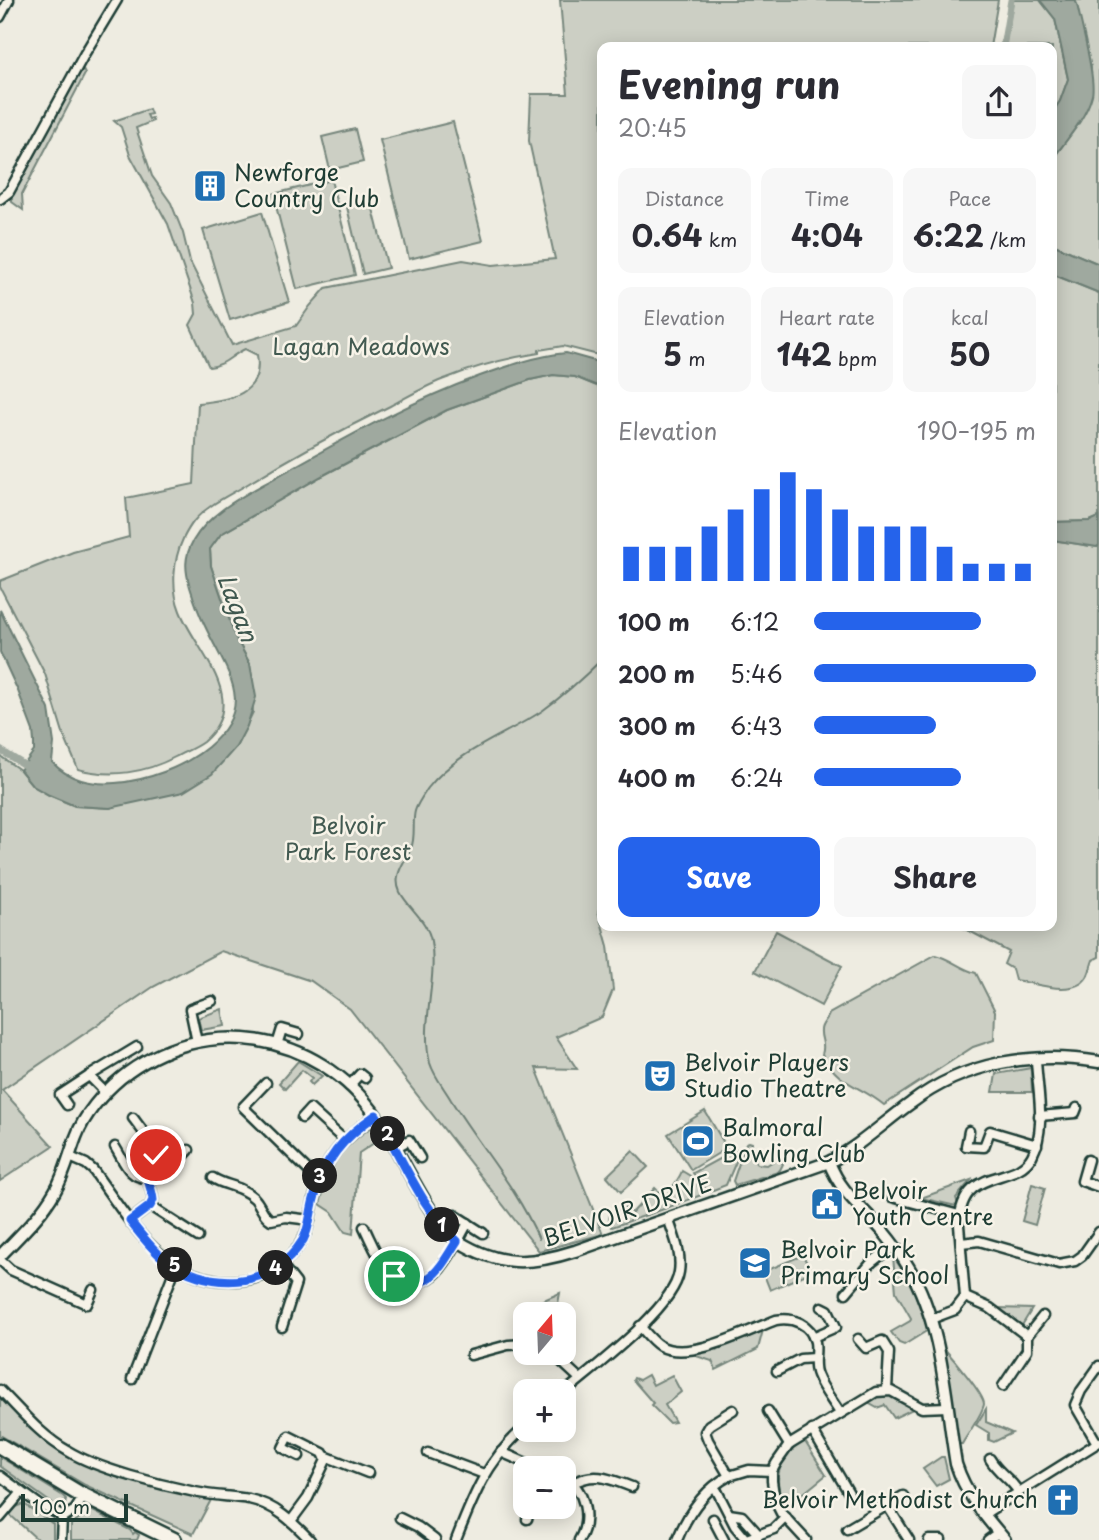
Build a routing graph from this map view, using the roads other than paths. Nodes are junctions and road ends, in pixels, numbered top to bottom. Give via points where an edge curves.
1 (9, 0) edge
2 (117, 0) edge
3 (0, 17) edge
4 (0, 199) edge
5 (212, 1001) dead end
6 (299, 1034) dead end
7 (197, 1042) junction
8 (277, 1045) junction
9 (137, 1047) dead end
10 (1036, 1059) junction
11 (1099, 1062) edge
12 (89, 1076) junction
13 (365, 1078) dead end
14 (266, 1083) dead end
15 (349, 1086) junction
16 (55, 1087) dead end
17 (106, 1093) junction
18 (60, 1095) junction
19 (67, 1105) dead end
20 (1077, 1108) dead end
21 (376, 1115) junction
22 (1039, 1116) junction
23 (133, 1118) dead end
24 (302, 1118) dead end
25 (969, 1131) dead end
26 (344, 1140) junction
27 (1037, 1145) junction
28 (116, 1147) dead end
29 (395, 1148) junction
30 (189, 1150) dead end
31 (69, 1157) junction
32 (420, 1158) dead end
33 (1088, 1160) dead end
34 (155, 1161) junction
35 (829, 1162) junction
36 (148, 1178) junction
37 (213, 1178) dead end
38 (319, 1181) junction
39 (1099, 1187) edge
40 (891, 1197) dead end
41 (150, 1206) junction
42 (455, 1215) dead end
43 (959, 1215) junction
44 (668, 1219) junction
45 (310, 1220) junction
46 (130, 1221) junction
47 (468, 1223) junction
48 (364, 1227) dead end
49 (1099, 1232) edge
50 (483, 1233) dead end
51 (198, 1237) dead end
52 (457, 1241) junction
53 (961, 1243) junction
54 (894, 1245) junction
55 (1, 1253) edge
56 (281, 1264) junction
57 (176, 1266) junction
58 (93, 1290) dead end
59 (846, 1293) dead end
60 (965, 1297) junction
61 (822, 1307) dead end
62 (1043, 1316) dead end
63 (931, 1319) junction
64 (640, 1326) junction
65 (282, 1327) dead end
66 (1027, 1336) junction
67 (813, 1337) junction
68 (858, 1339) dead end
69 (513, 1345) edge
70 (471, 1355) dead end
71 (814, 1358) junction
72 (565, 1365) edge
73 (1099, 1366) edge
74 (777, 1371) dead end
75 (132, 1379) dead end
76 (580, 1379) junction
77 (576, 1382) edge
78 (1003, 1386) dead end
79 (0, 1390) edge
80 (887, 1391) junction
81 (947, 1406) junction
82 (733, 1410) dead end
83 (768, 1411) dead end
84 (840, 1412) junction
85 (812, 1430) junction
86 (513, 1440) edge
87 (1098, 1443) edge
88 (789, 1445) junction
89 (0, 1446) edge
90 (501, 1452) junction
91 (428, 1453) dead end
92 (326, 1455) junction
93 (299, 1456) dead end
94 (513, 1457) edge
95 (990, 1459) dead end
96 (772, 1471) junction
97 (368, 1473) dead end
98 (484, 1474) junction
99 (0, 1476) edge
100 (729, 1476) junction
101 (576, 1482) edge
102 (632, 1487) dead end
103 (576, 1488) edge
104 (716, 1491) dead end
105 (22, 1492) junction
106 (1018, 1492) junction
107 (849, 1493) dead end
108 (84, 1496) junction
109 (903, 1496) dead end
110 (887, 1506) junction
111 (729, 1514) junction
112 (984, 1514) junction
113 (62, 1517) junction
114 (786, 1517) junction
115 (0, 1518) edge
116 (400, 1518) dead end
117 (713, 1519) dead end
118 (291, 1521) junction
119 (848, 1530) dead end
120 (759, 1535) junction
121 (1002, 1536) edge
122 (747, 1539) edge
123 (61, 1540) edge
124 (174, 1540) edge
125 (310, 1540) edge
126 (435, 1540) edge
127 (456, 1540) edge
128 (579, 1540) edge
129 (677, 1540) edge
130 (724, 1540) edge
131 (806, 1540) edge
132 (909, 1540) edge
133 (929, 1540) edge
134 (941, 1540) edge
135 (988, 1540) edge

1 - 3 street
2 - 4 street via 9,192
5 - 7 street via 190,1009
6 - 8 street via 282,1029
7 - 8 street, BELVOIR DRIVE via 242,1038
7 - 17 street, BELVOIR DRIVE via 154,1056
8 - 15 street, BELVOIR DRIVE via 318,1061
9 - 12 street
10 - 11 street, BELVOIR DRIVE
10 - 22 street
10 - 35 street, BELVOIR DRIVE via 988,1065 949,1080
12 - 17 street
12 - 18 street
13 - 15 street via 360,1074
14 - 38 street via 243,1107
15 - 21 street, BELVOIR DRIVE
16 - 18 street
17 - 31 street, BELVOIR DRIVE via 79,1130
18 - 19 street
20 - 22 street via 1075,1114
21 - 26 street
21 - 29 street, BELVOIR DRIVE
22 - 27 street
23 - 34 street via 156,1155
24 - 26 street via 310,1109
25 - 27 street via 966,1146 984,1147 990,1131
26 - 38 street
27 - 43 street via 1022,1167 982,1180
28 - 36 street via 132,1174
29 - 32 street via 409,1140
29 - 52 street, BELVOIR DRIVE via 442,1225
30 - 34 street via 177,1163
31 - 46 street via 93,1170
31 - 55 street, BELVOIR DRIVE via 45,1208
33 - 39 street via 1082,1181
34 - 36 street via 149,1166
35 - 44 street, BELVOIR DRIVE
35 - 54 street via 848,1196
36 - 41 street via 153,1196
37 - 45 street via 251,1196 271,1220
38 - 45 street
40 - 43 street
41 - 46 street
41 - 51 street
42 - 47 street
43 - 53 street
44 - 52 street, BELVOIR DRIVE via 533,1262 494,1258
44 - 64 street via 679,1272 674,1289
45 - 56 street via 304,1238
46 - 57 street
47 - 50 street
47 - 52 street
48 - 52 street via 367,1240 388,1271 413,1282 433,1276
49 - 53 street via 1082,1256 1059,1264 979,1241
53 - 60 street
54 - 59 street via 872,1262
54 - 63 street via 922,1292
55 - 58 street via 17,1273 87,1304
56 - 57 street via 260,1277 232,1281 208,1279
56 - 65 street via 296,1283
57 - 75 street
60 - 63 street via 955,1310
60 - 66 street via 990,1308
61 - 67 street via 836,1327
62 - 66 street
63 - 81 street
64 - 67 street via 659,1346 680,1352 786,1318 800,1322
64 - 76 street
66 - 78 street via 1027,1350
67 - 71 street
68 - 80 street via 866,1348 882,1341 888,1352
69 - 70 street
71 - 74 street via 800,1359
71 - 84 street via 816,1373
72 - 76 street
73 - 87 street via 1075,1405
76 - 77 street
79 - 118 street via 54,1442 87,1461 197,1493 251,1500
80 - 81 street via 922,1408
80 - 84 street via 876,1391
81 - 112 street via 960,1477
82 - 100 street via 705,1432
83 - 88 street
84 - 85 street
85 - 88 street
85 - 107 street
86 - 90 street
87 - 106 street
88 - 96 street
89 - 108 highway
90 - 94 street
90 - 98 street
91 - 98 street
92 - 93 street via 289,1436 283,1448
92 - 97 street
92 - 118 street via 308,1498
95 - 106 street
96 - 100 street via 749,1470
96 - 114 street via 775,1502
98 - 127 street
99 - 105 street
100 - 129 street via 707,1491
101 - 102 street via 596,1476
103 - 128 street via 586,1517
104 - 111 street
105 - 113 street
105 - 115 street
106 - 112 street
108 - 113 street via 75,1510
108 - 124 highway
109 - 110 street
110 - 119 street
110 - 132 street
111 - 120 street via 742,1516
111 - 122 street
112 - 121 street
113 - 123 street
114 - 120 street
114 - 131 street
116 - 126 street
117 - 130 street
118 - 125 street
120 - 122 street
121 - 135 street
133 - 134 street

